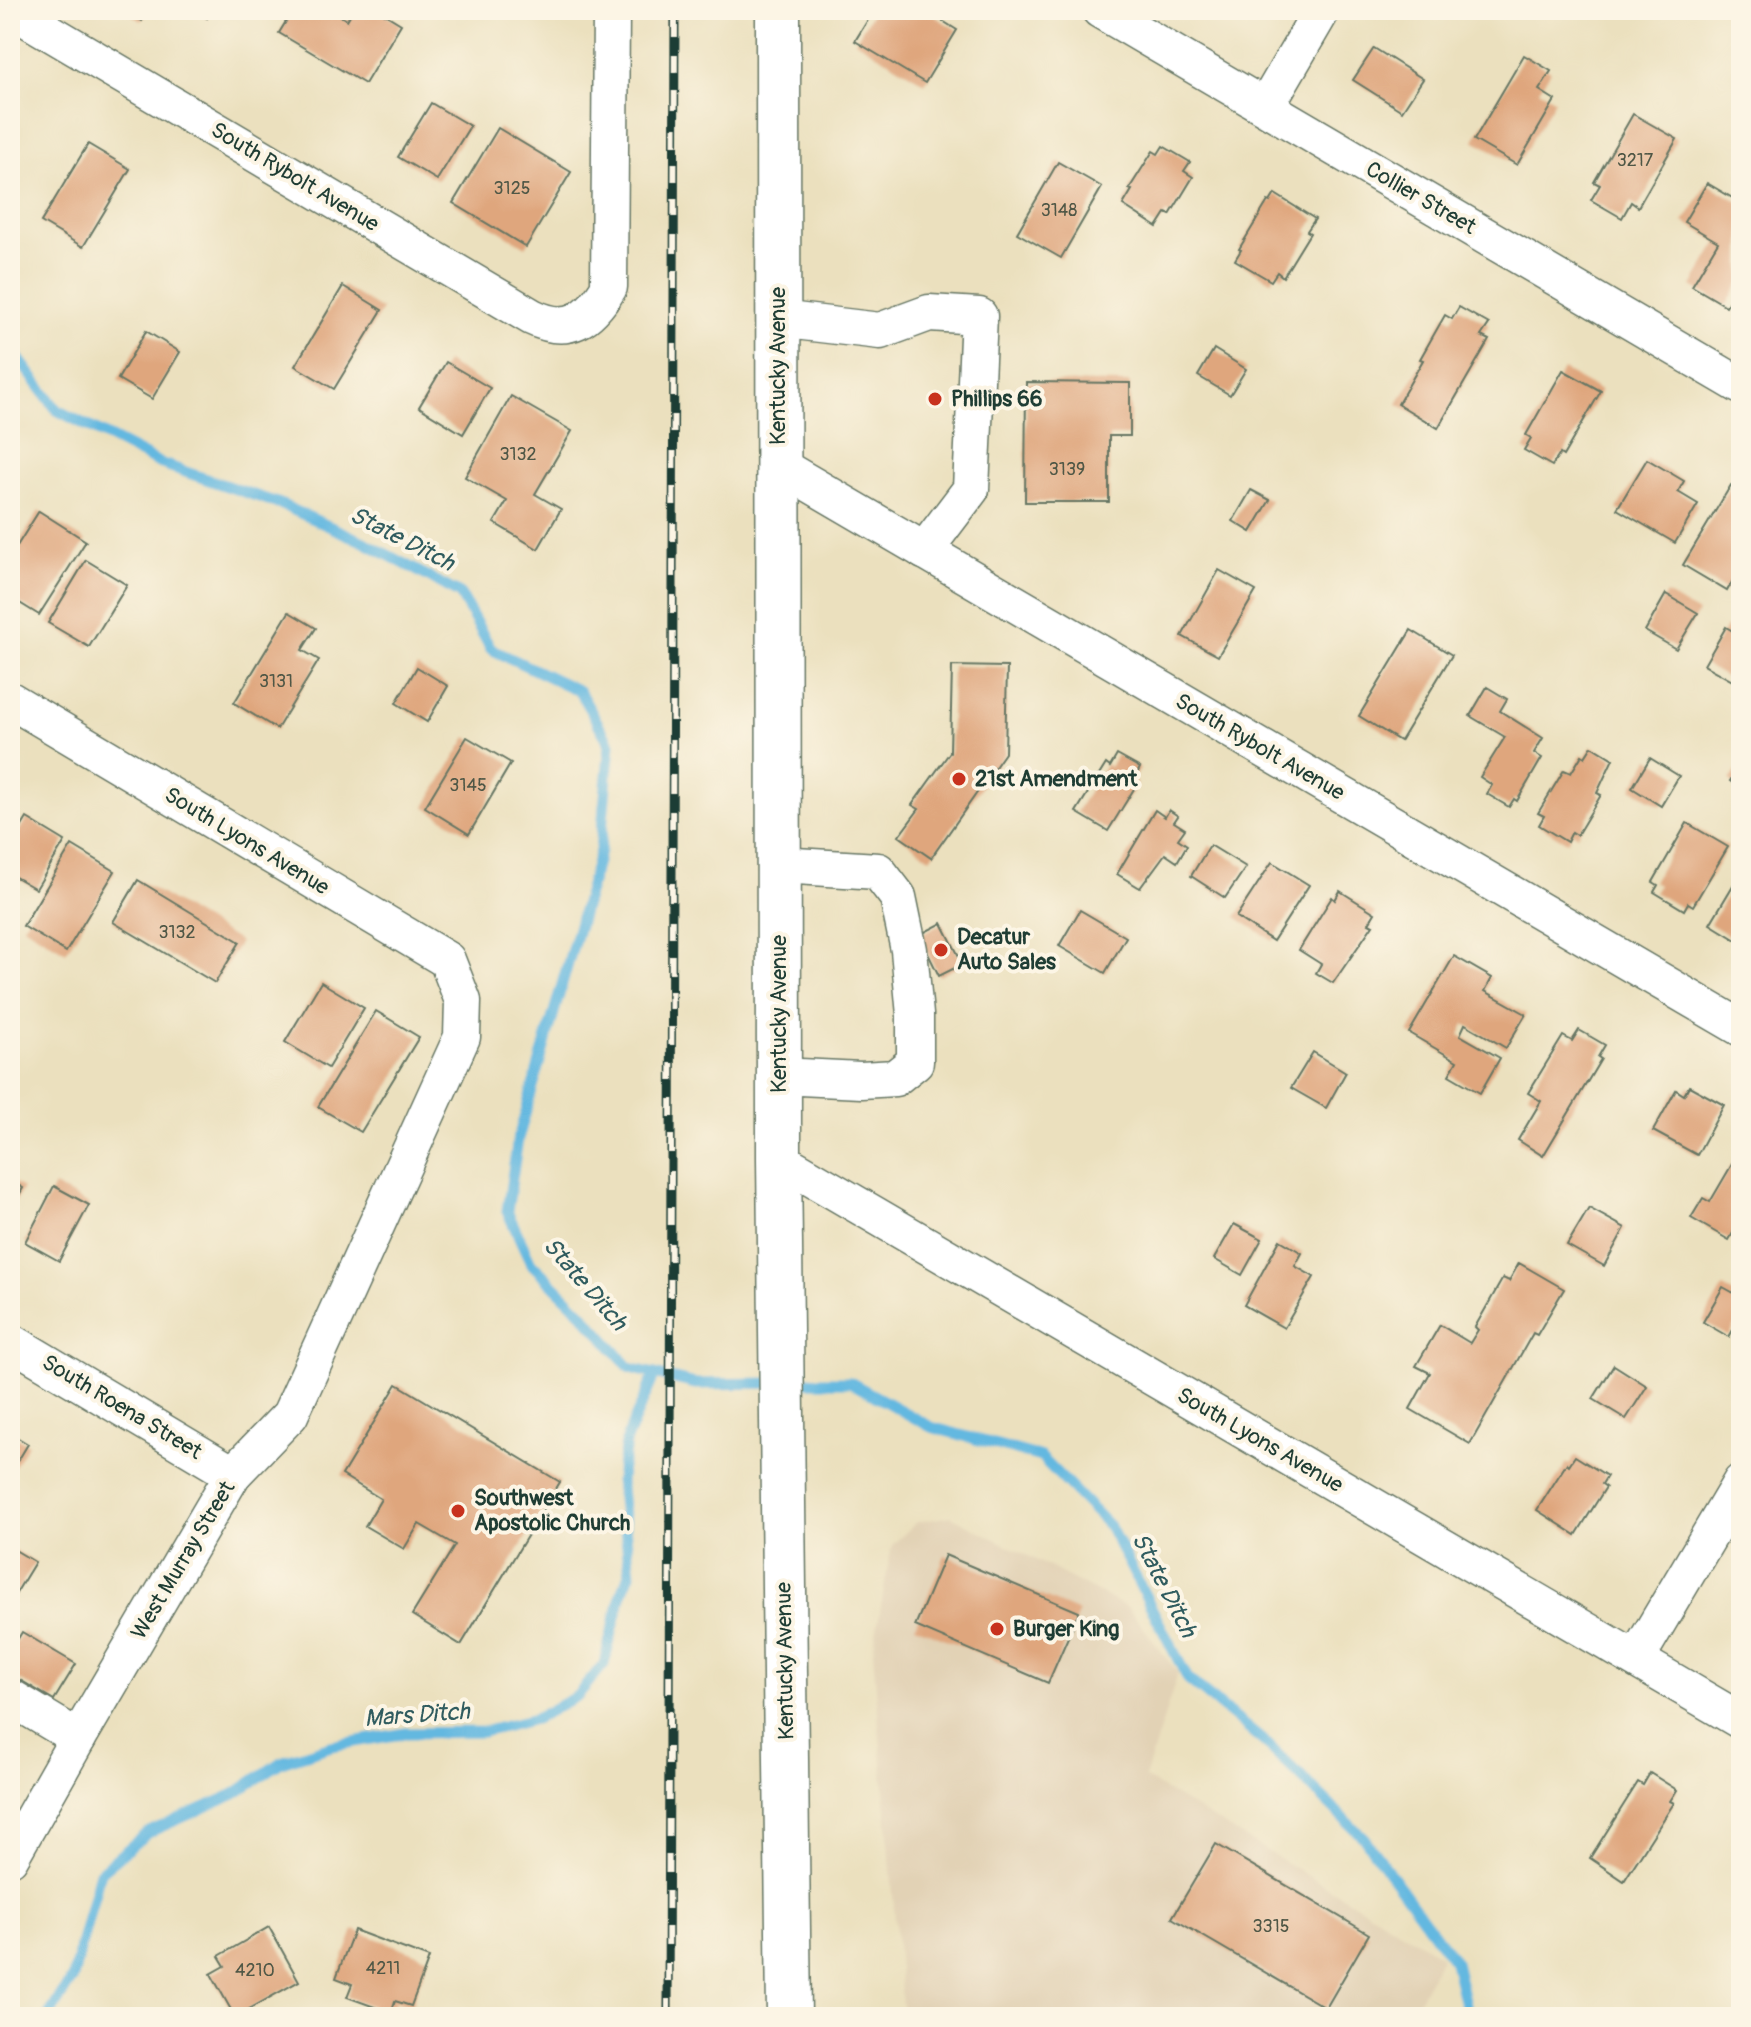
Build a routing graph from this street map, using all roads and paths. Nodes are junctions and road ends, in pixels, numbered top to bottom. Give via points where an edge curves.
1 (778, 10) edge
2 (1100, 10) edge
3 (1322, 10) edge
4 (606, 12) edge
5 (32, 15) edge
6 (1266, 106) junction
7 (778, 319) junction
8 (1741, 386) edge
9 (778, 465) junction
10 (924, 551) junction
11 (10, 700) edge
12 (779, 865) junction
13 (463, 1001) joint
14 (1741, 1028) edge
15 (779, 1076) junction
16 (779, 1159) junction
17 (10, 1341) edge
18 (233, 1474) junction
19 (1741, 1482) edge
20 (1636, 1659) junction
21 (10, 1697) edge
22 (1741, 1721) edge
23 (78, 1738) junction
24 (10, 1858) edge
25 (789, 2017) edge

1 - 7 main road, Kentucky Avenue
2 - 6 street, Collier Street
3 - 6 street
4 - 5 street, South Rybolt Avenue via 609,287 596,309 567,324 532,317
6 - 8 street, Collier Street
7 - 9 main road, Kentucky Avenue
7 - 10 street via 880,331 929,313 979,316 971,489
9 - 10 street, South Rybolt Avenue
9 - 12 main road, Kentucky Avenue
10 - 14 street, South Rybolt Avenue
11 - 13 street, South Lyons Avenue via 447,960
12 - 15 main road, Kentucky Avenue
12 - 15 street via 878,871 898,897 909,950 915,1062 895,1078
13 - 18 street, West Murray Street via 462,1037 290,1415
15 - 16 main road, Kentucky Avenue
16 - 20 street, South Lyons Avenue
16 - 25 main road, Kentucky Avenue
17 - 18 street, South Roena Street
18 - 23 street, West Murray Street
19 - 20 street
20 - 22 street, South Lyons Avenue
21 - 23 street
23 - 24 street, West Murray Street

